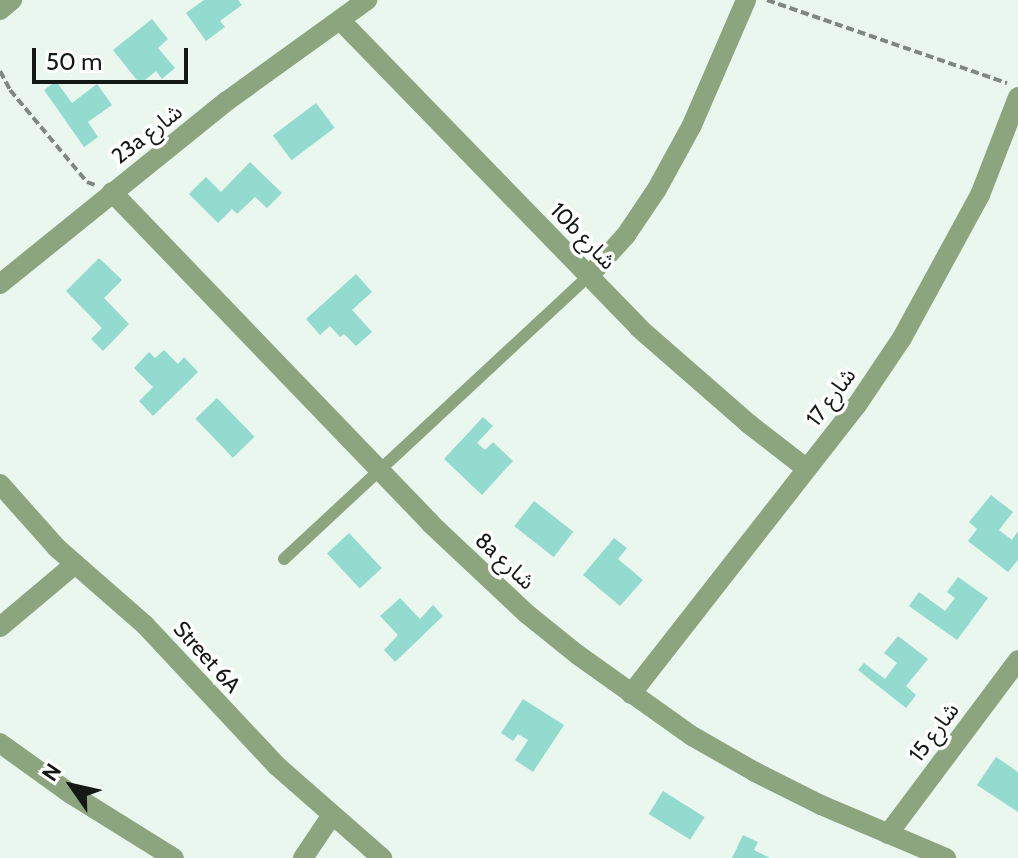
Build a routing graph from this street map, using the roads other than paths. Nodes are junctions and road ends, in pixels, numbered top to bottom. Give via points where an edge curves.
1 (12, 0) edge
2 (367, 0) edge
3 (746, 0) edge
4 (0, 10) edge
5 (340, 20) junction
6 (1018, 97) edge
7 (112, 192) junction
8 (589, 276) junction
9 (0, 284) edge
10 (807, 469) junction
11 (381, 470) junction
12 (0, 484) edge
13 (284, 559) dead end
14 (75, 564) junction
15 (0, 627) edge
16 (1018, 660) edge
17 (631, 694) junction
18 (0, 743) edge
19 (332, 815) junction
20 (888, 834) junction
21 (174, 858) edge
22 (303, 858) edge
23 (382, 858) edge
24 (946, 858) edge

1 - 4 street
2 - 5 street, 23a شارع
3 - 8 street via 692,125 657,189
5 - 7 street, 23a شارع
5 - 8 street, 10b شارع
6 - 10 street, شارع 17 via 980,195 943,268 857,405
7 - 9 street, 23a شارع
7 - 11 street, 8a شارع
8 - 10 street, 10b شارع via 693,377
8 - 11 lane
10 - 17 street, شارع 17
11 - 13 lane
11 - 17 street, 8a شارع via 527,614
12 - 14 street, Street 6A
14 - 15 street
14 - 19 street, Street 6A via 145,625 251,740
16 - 20 street, شارع 15
17 - 20 street, 8a شارع via 755,772
18 - 21 street
19 - 22 street
19 - 23 street, Street 6A
20 - 24 street, 8a شارع

